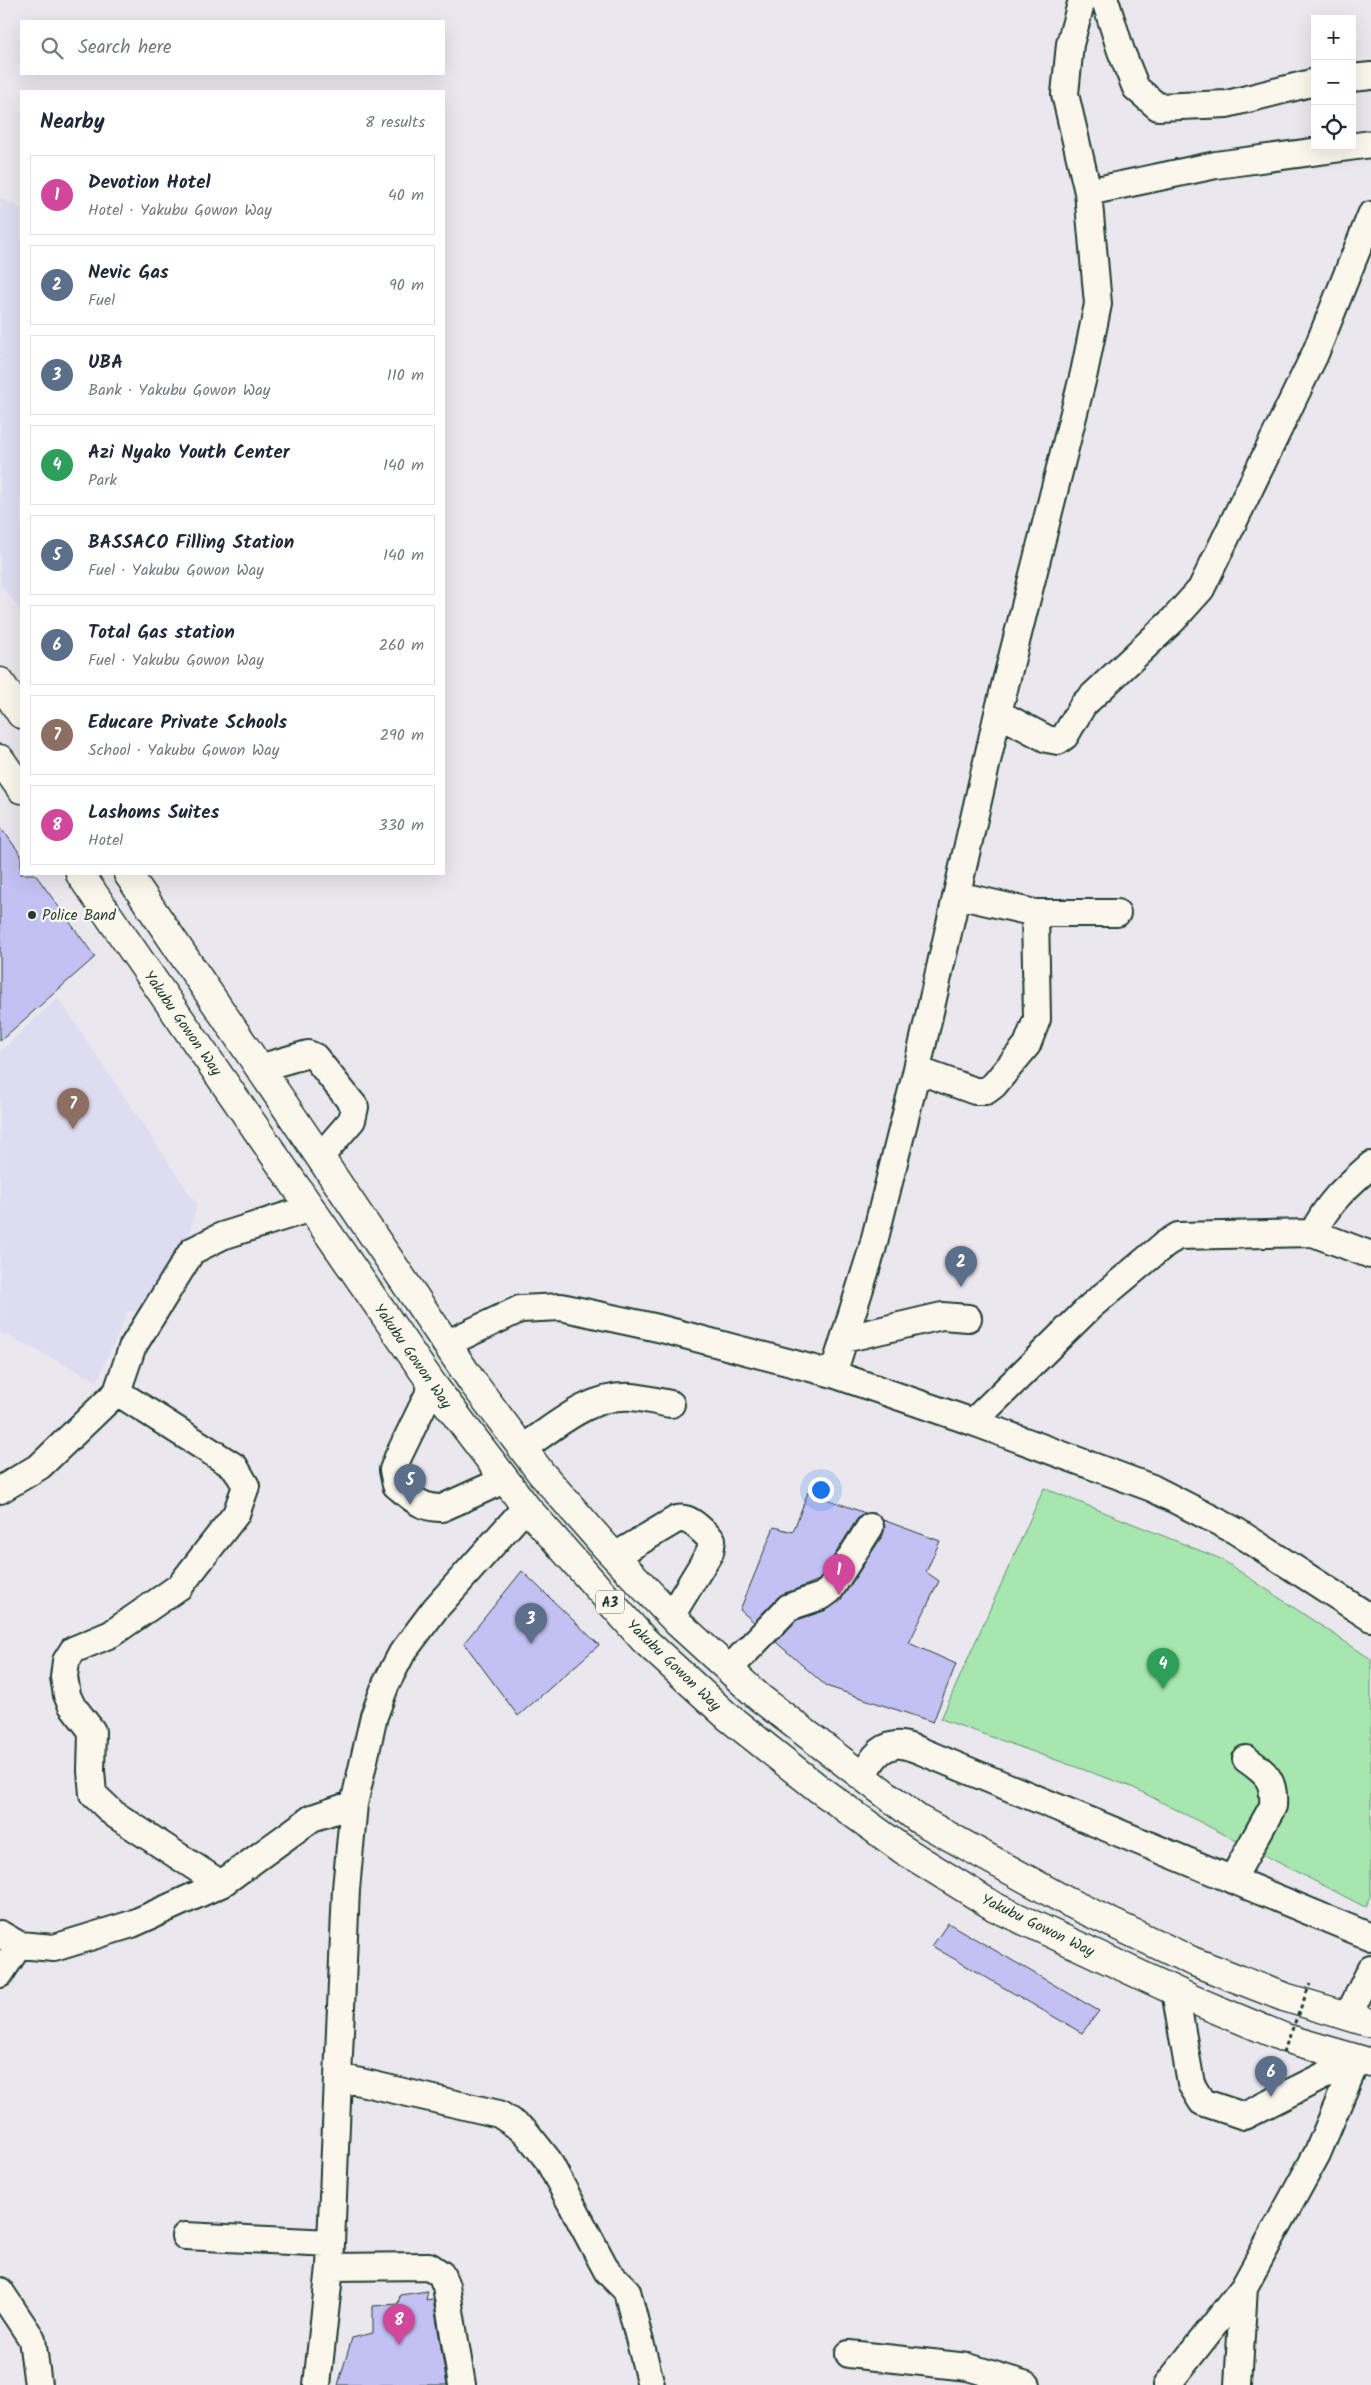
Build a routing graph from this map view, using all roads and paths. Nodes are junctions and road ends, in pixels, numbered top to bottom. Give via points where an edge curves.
1 (1082, 0) edge
2 (1105, 0) edge
3 (1371, 76) edge
4 (1356, 78) edge
5 (1311, 83) edge
6 (1371, 144) edge
7 (1088, 192) junction
8 (1371, 215) edge
9 (0, 682) edge
10 (20, 712) edge
11 (998, 713) junction
12 (0, 759) edge
13 (20, 789) edge
14 (81, 875) edge
15 (129, 875) edge
16 (957, 895) junction
17 (1035, 913) junction
18 (1117, 913) dead end
19 (259, 1068) junction
20 (916, 1070) junction
21 (320, 1157) junction
22 (1371, 1165) edge
23 (310, 1208) junction
24 (1313, 1233) junction
25 (1371, 1255) edge
26 (968, 1318) dead end
27 (844, 1339) junction
28 (446, 1344) junction
29 (833, 1374) junction
30 (433, 1385) junction
31 (117, 1392) junction
32 (670, 1404) dead end
33 (973, 1422) junction
34 (523, 1448) junction
35 (504, 1480) junction
36 (0, 1490) edge
37 (526, 1507) junction
38 (870, 1527) dead end
39 (615, 1556) junction
40 (1370, 1614) edge
41 (671, 1616) junction
42 (729, 1669) junction
43 (1246, 1758) dead end
44 (863, 1777) junction
45 (886, 1795) junction
46 (354, 1804) junction
47 (863, 1821) junction
48 (1232, 1880) junction
49 (221, 1884) junction
50 (1371, 1938) edge
51 (10, 1939) edge
52 (1371, 1969) edge
53 (0, 1974) edge
54 (1310, 1984) dead end
55 (1175, 1991) junction
56 (1359, 2020) edge
57 (1283, 2053) dead end
58 (1364, 2061) edge
59 (338, 2077) junction
60 (185, 2236) dead end
61 (330, 2255) junction
62 (1244, 2287) junction
63 (0, 2291) edge
64 (849, 2354) dead end
65 (38, 2385) edge
66 (317, 2385) edge
67 (462, 2385) edge
68 (651, 2385) edge
69 (1027, 2385) edge
70 (1167, 2385) edge
71 (1238, 2385) edge

1 - 7 street via 1070,44 1064,94
2 - 5 street via 1136,88 1158,107 1227,104
3 - 4 street
6 - 7 street via 1216,165
7 - 11 street via 1098,304 1084,373
8 - 11 street via 1315,354 1201,588 1173,620 1083,705 1065,736 1058,741 1047,739
9 - 10 highway
11 - 16 street
12 - 13 highway
14 - 23 highway, Yakubu Gowon Way / A3
15 - 19 highway, A3
16 - 17 street
16 - 20 street
17 - 18 street
17 - 20 street via 1037,1019 1028,1044 986,1091 975,1091
19 - 21 highway, A3
19 - 21 street via 308,1054 315,1057 355,1107 352,1120
20 - 27 street via 872,1250
21 - 28 highway, A3
22 - 24 street via 1336,1195
23 - 30 highway, Yakubu Gowon Way / A3
23 - 31 street via 222,1236 192,1251 132,1348
24 - 25 street
24 - 33 street via 1178,1236 1091,1306
26 - 27 street via 942,1316
27 - 29 street
28 - 29 street via 520,1309 561,1307 658,1328
28 - 34 highway, A3
29 - 33 street
30 - 35 highway, Yakubu Gowon Way / A3
30 - 35 street via 398,1457 394,1470 396,1484 421,1506 442,1508
31 - 36 street via 40,1466
31 - 49 street via 235,1467 246,1486 236,1514 180,1586 111,1634 73,1650 66,1660 67,1695 92,1731 93,1794 114,1814
32 - 34 street via 632,1397 586,1405
33 - 40 street via 1152,1488 1236,1531
34 - 39 highway, A3 via 541,1473
35 - 37 highway, Yakubu Gowon Way / A3
37 - 46 street via 435,1609 402,1653 374,1716
37 - 47 highway, Yakubu Gowon Way / A3 via 644,1640 727,1716
38 - 42 street via 830,1590 789,1607
39 - 41 highway, A3
39 - 41 street via 683,1518 712,1540 710,1552
41 - 42 highway, A3
42 - 44 highway, A3 via 760,1698
43 - 48 street via 1266,1774 1274,1792 1273,1806
44 - 45 highway, A3
44 - 48 street via 871,1760 883,1750 896,1744 916,1749
45 - 47 highway
45 - 56 highway, A3 via 918,1819 1068,1902 1192,1960 1284,1997
46 - 49 street via 312,1818
46 - 59 street via 346,1889
47 - 55 highway, Yakubu Gowon Way / A3 via 995,1907
48 - 50 street
49 - 51 street via 132,1924 54,1948
51 - 53 street
52 - 56 street
54 - 57 path, bridge
55 - 58 highway, Yakubu Gowon Way / A3 via 1285,2038
55 - 58 street via 1191,2084 1202,2102 1244,2116
58 - 62 street
59 - 61 street
59 - 68 street via 499,2114 525,2131 548,2160 607,2271 627,2291
60 - 61 street
61 - 66 street
61 - 67 street via 429,2266 441,2274 446,2286
62 - 70 street
62 - 71 street
63 - 65 street via 32,2339
64 - 69 street via 968,2367

